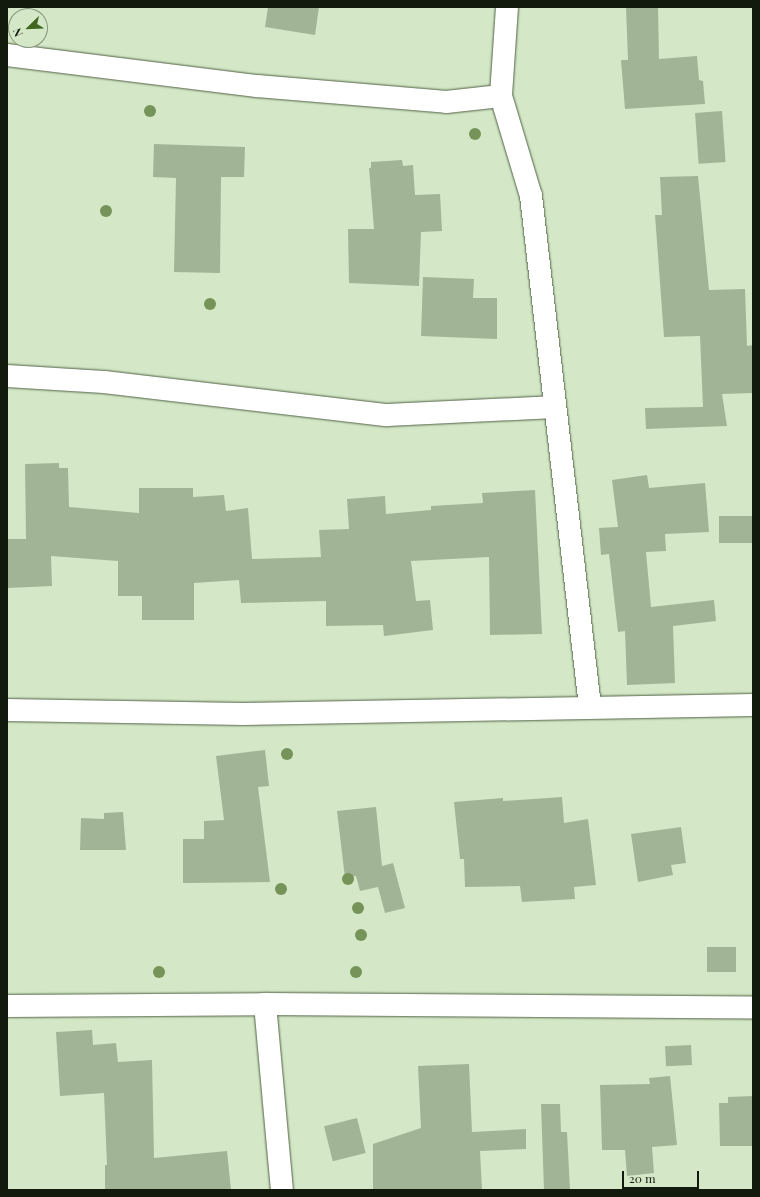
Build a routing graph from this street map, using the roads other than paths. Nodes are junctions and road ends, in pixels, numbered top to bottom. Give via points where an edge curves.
1 (507, 7) edge
2 (7, 55) edge
3 (501, 96) junction
4 (7, 376) edge
5 (555, 407) junction
6 (753, 705) edge
7 (590, 707) junction
8 (7, 710) edge
9 (265, 1004) junction
10 (7, 1006) edge
11 (753, 1007) edge
12 (282, 1190) edge

1 - 3 street
2 - 3 street via 289,89 446,102
3 - 5 street via 531,196
4 - 5 street via 104,382 387,415
5 - 7 street
6 - 7 street
7 - 8 street via 243,714
9 - 10 street
9 - 11 street
9 - 12 street

